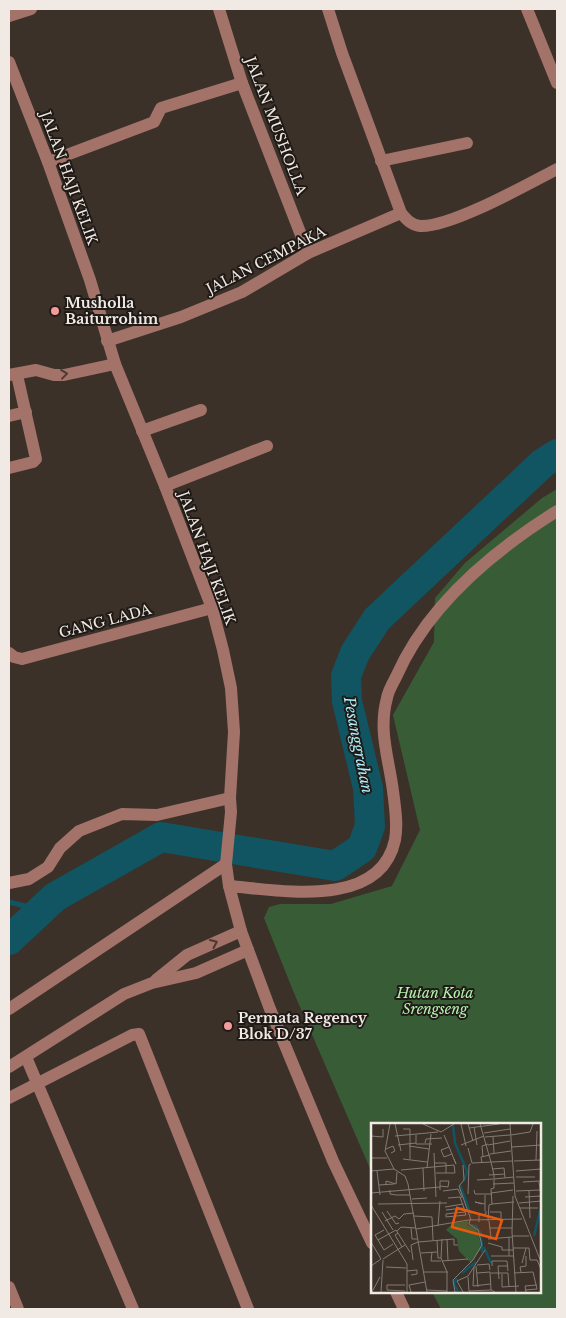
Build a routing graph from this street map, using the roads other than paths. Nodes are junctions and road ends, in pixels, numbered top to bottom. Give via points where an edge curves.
1 (31, 9) edge
2 (219, 9) edge
3 (328, 9) edge
4 (527, 9) edge
5 (9, 16) edge
6 (9, 62) edge
7 (242, 83) junction
8 (557, 83) edge
9 (467, 143) dead end
10 (381, 161) junction
11 (48, 162) junction
12 (557, 169) edge
13 (401, 213) junction
14 (308, 253) junction
15 (107, 341) junction
16 (115, 364) junction
17 (13, 375) edge
18 (201, 410) dead end
19 (26, 412) junction
20 (9, 416) edge
21 (142, 431) junction
22 (267, 446) dead end
23 (9, 468) edge
24 (165, 486) junction
25 (557, 511) edge
26 (212, 608) junction
27 (9, 652) edge
28 (230, 798) junction
29 (226, 861) junction
30 (9, 883) edge
31 (229, 886) junction
32 (241, 931) junction
33 (248, 950) junction
34 (152, 983) junction
35 (9, 1009) edge
36 (26, 1057) junction
37 (9, 1068) edge
38 (37, 1083) junction
39 (9, 1098) edge
40 (371, 1241) edge
41 (9, 1287) edge
42 (396, 1293) edge
43 (18, 1309) edge
44 (133, 1309) edge
45 (248, 1309) edge
46 (404, 1309) edge

1 - 5 street
2 - 7 street, JALAN MUSHOLLA
3 - 10 street
4 - 8 street
6 - 11 street, JALAN HAJI KELIK
7 - 11 street via 161,108 154,122
7 - 14 street, JALAN MUSHOLLA
9 - 10 street
10 - 13 street
11 - 15 street, JALAN HAJI KELIK via 90,280
12 - 13 street via 438,224 412,224
13 - 14 street, JALAN CEMPAKA
14 - 15 street, JALAN CEMPAKA via 242,292 181,317
15 - 16 street, JALAN HAJI KELIK
17 -> 16 street via 36,370 64,375
16 - 21 street, JALAN HAJI KELIK
17 - 19 street
18 - 21 street
19 - 20 street
19 - 23 street via 36,459
21 - 24 street, JALAN HAJI KELIK
22 - 24 street
24 - 26 street, JALAN HAJI KELIK
25 - 31 street via 537,523 450,596 402,662 387,697 383,730 393,790 395,841 379,870 369,879 348,888 303,891
26 - 27 street, GANG LADA via 22,659
26 - 28 street, JALAN HAJI KELIK via 231,688 234,732
28 - 29 street, JALAN HAJI KELIK via 232,812
28 - 30 street via 157,815 122,814 79,831 60,848 48,868 29,879
29 - 31 street, JALAN HAJI KELIK
29 - 35 street
31 - 32 street, JALAN HAJI KELIK
32 - 33 street, JALAN HAJI KELIK
34 -> 32 street via 186,955
33 - 34 street via 196,973
33 - 40 street, JALAN HAJI KELIK via 333,1161
34 - 36 street via 124,994
36 - 37 street
36 - 38 street
38 - 39 street
38 - 44 street
38 - 45 street via 139,1034
41 - 43 street
42 - 46 street

